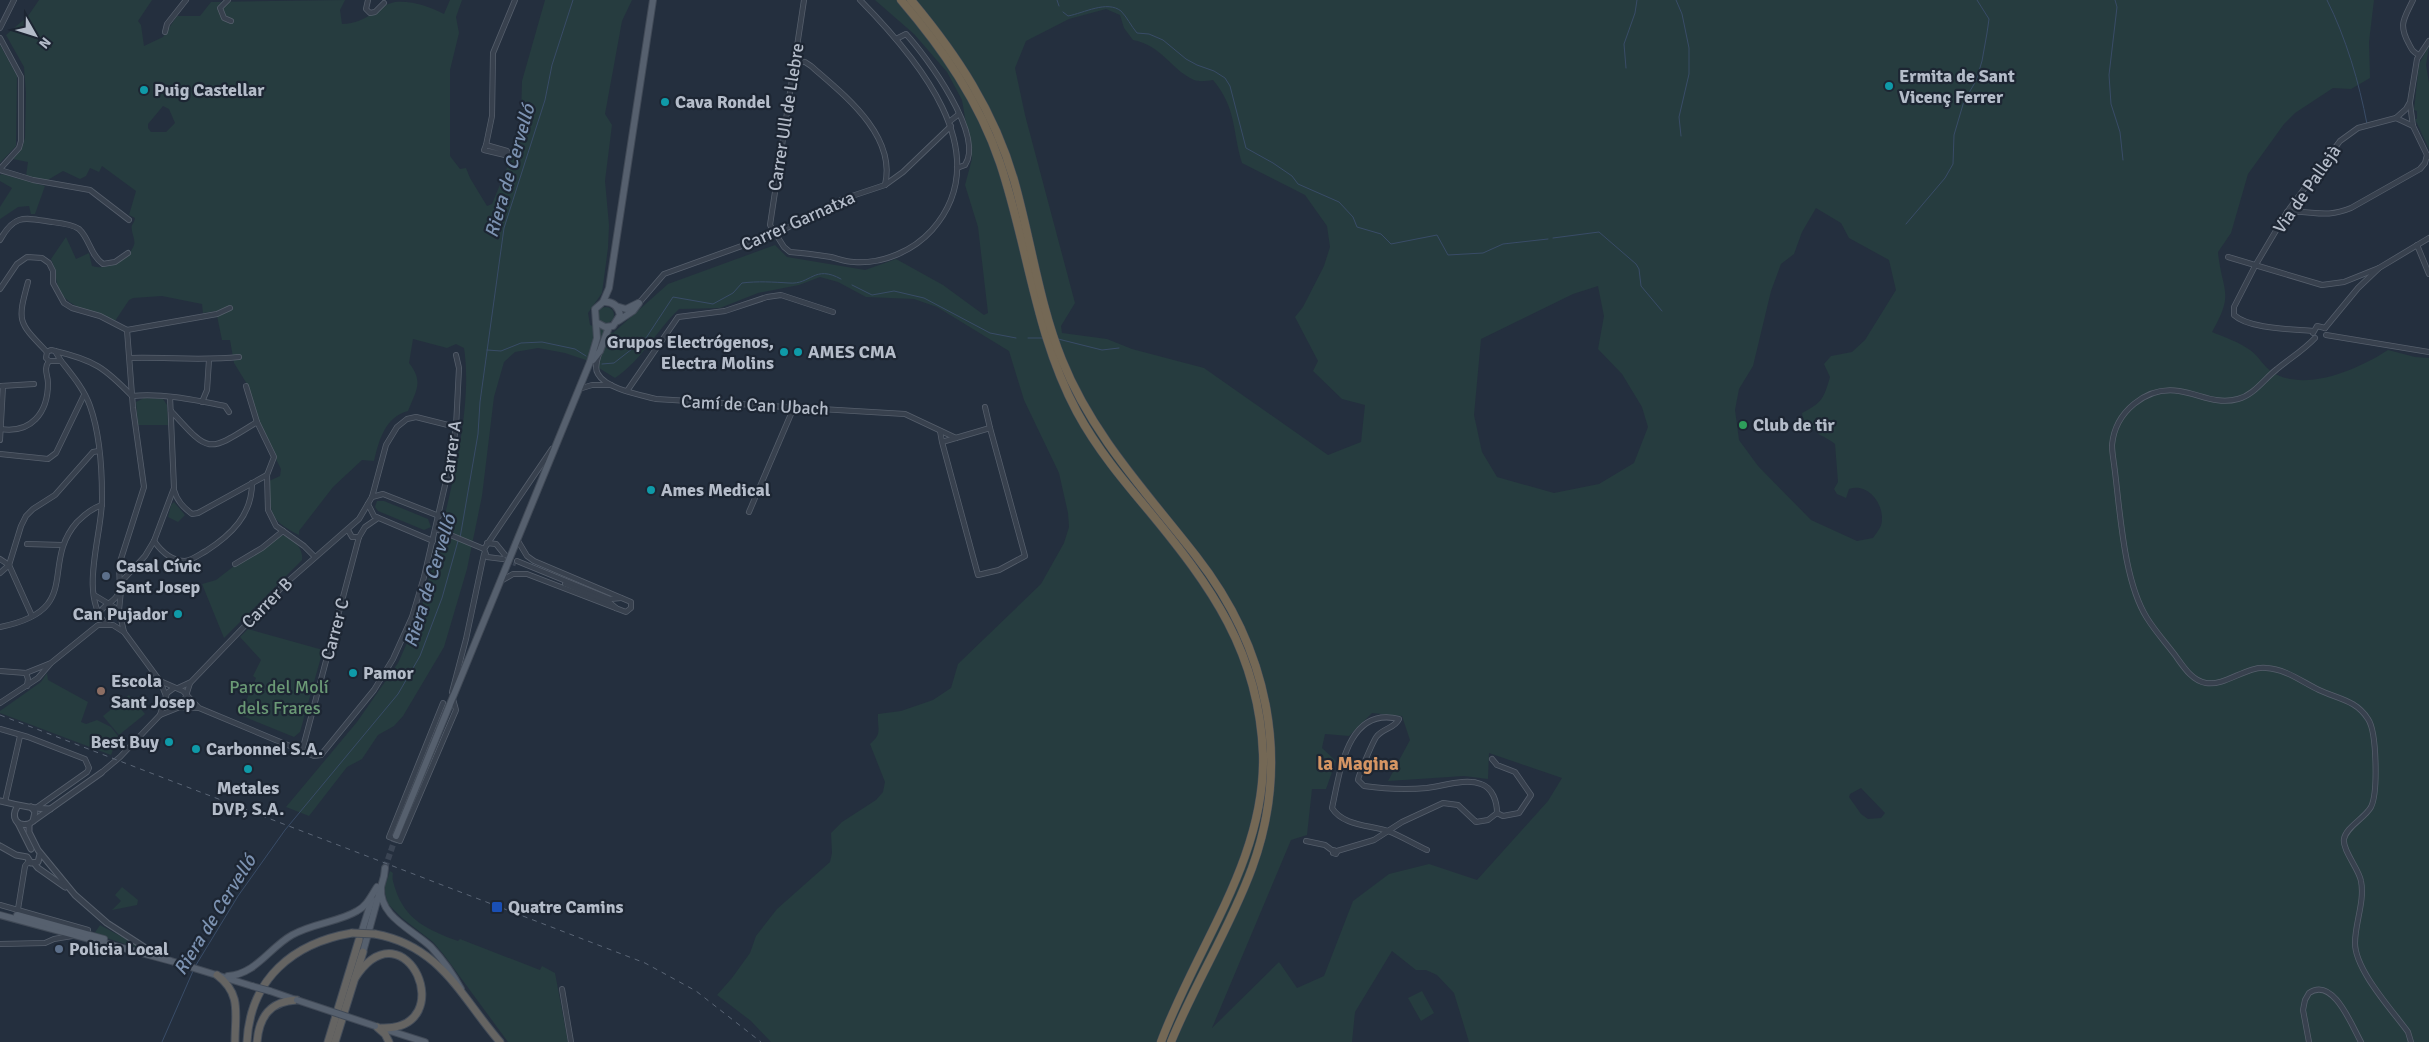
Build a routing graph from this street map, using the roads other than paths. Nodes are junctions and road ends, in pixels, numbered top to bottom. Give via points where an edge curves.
1 (14, 0) edge
2 (186, 0) edge
3 (228, 0) edge
4 (368, 0) edge
5 (515, 0) edge
6 (653, 0) edge
7 (804, 0) edge
8 (860, 0) edge
9 (900, 0) edge
10 (911, 0) edge
11 (2413, 0) edge
12 (384, 3) dead end
13 (231, 21) dead end
14 (0, 28) edge
15 (165, 32) dead end
16 (0, 38) edge
17 (896, 39) junction
18 (2429, 41) edge
19 (2419, 55) junction
20 (795, 61) junction
21 (2410, 102) junction
22 (959, 114) junction
23 (2396, 118) junction
24 (950, 124) junction
25 (2414, 126) junction
26 (486, 145) junction
27 (2428, 157) edge
28 (958, 168) junction
29 (2420, 169) junction
30 (2428, 169) edge
31 (0, 170) edge
32 (885, 185) junction
33 (2297, 199) junction
34 (2300, 211) junction
35 (2287, 212) junction
36 (129, 220) dead end
37 (775, 234) junction
38 (2428, 239) edge
39 (0, 240) edge
40 (2418, 245) junction
41 (128, 253) dead end
42 (2228, 257) dead end
43 (2255, 266) junction
44 (2379, 268) junction
45 (2429, 274) edge
46 (28, 282) dead end
47 (0, 288) edge
48 (609, 288) junction
49 (604, 302) junction
50 (639, 303) junction
51 (614, 304) junction
52 (230, 308) dead end
53 (833, 312) dead end
54 (1043, 316) junction
55 (618, 321) junction
56 (596, 322) junction
57 (609, 327) junction
58 (2325, 328) junction
59 (127, 330) junction
60 (2313, 331) junction
61 (2326, 336) junction
62 (2315, 338) junction
63 (56, 351) junction
64 (600, 351) junction
65 (47, 352) junction
66 (2429, 352) edge
67 (75, 356) junction
68 (456, 356) dead end
69 (239, 357) dead end
70 (130, 358) junction
71 (209, 360) junction
72 (51, 361) junction
73 (61, 361) junction
74 (589, 365) junction
75 (68, 369) junction
76 (34, 384) dead end
77 (611, 385) junction
78 (1, 386) edge
79 (246, 386) dead end
80 (579, 390) junction
81 (627, 391) junction
82 (84, 395) junction
83 (132, 396) junction
84 (170, 397) junction
85 (202, 402) junction
86 (985, 406) dead end
87 (794, 407) junction
88 (172, 411) junction
89 (228, 412) dead end
90 (256, 422) junction
91 (456, 427) junction
92 (990, 428) junction
93 (1, 429) edge
94 (940, 431) junction
95 (560, 438) junction
96 (956, 438) junction
97 (0, 440) edge
98 (942, 442) junction
99 (98, 451) junction
100 (0, 454) edge
101 (267, 475) junction
102 (252, 483) junction
103 (372, 497) junction
104 (173, 499) junction
105 (368, 504) junction
106 (102, 505) junction
107 (749, 512) dead end
108 (439, 516) junction
109 (378, 518) junction
110 (354, 524) junction
111 (348, 530) junction
112 (362, 530) junction
113 (438, 530) junction
114 (282, 531) junction
115 (359, 537) junction
116 (518, 540) junction
117 (154, 541) junction
118 (433, 541) junction
119 (487, 543) junction
120 (27, 544) dead end
121 (62, 545) junction
122 (484, 548) junction
123 (484, 554) junction
124 (315, 557) junction
125 (0, 559) edge
126 (235, 564) dead end
127 (9, 565) junction
128 (118, 569) junction
129 (0, 573) edge
130 (128, 575) junction
131 (501, 581) junction
132 (120, 588) junction
133 (94, 595) junction
134 (622, 598) junction
135 (116, 599) junction
136 (104, 600) junction
137 (110, 604) junction
138 (618, 609) junction
139 (119, 610) junction
140 (100, 615) junction
141 (32, 616) junction
142 (120, 620) junction
143 (106, 624) junction
144 (98, 625) junction
145 (113, 625) junction
146 (0, 627) edge
147 (124, 632) junction
148 (51, 663) junction
149 (0, 671) edge
150 (26, 673) junction
151 (160, 681) junction
152 (191, 682) junction
153 (27, 686) junction
154 (176, 689) junction
155 (186, 696) junction
156 (166, 698) junction
157 (452, 699) junction
158 (443, 702) dead end
159 (0, 703) edge
160 (177, 708) junction
161 (199, 708) junction
162 (446, 714) junction
163 (160, 715) junction
164 (0, 729) edge
165 (20, 736) junction
166 (302, 751) junction
167 (1492, 759) dead end
168 (101, 773) joint
169 (3, 802) edge
170 (18, 806) junction
171 (34, 808) junction
172 (50, 809) junction
173 (1497, 813) junction
174 (17, 823) junction
175 (31, 823) junction
176 (1387, 831) junction
177 (396, 836) tunnel mouth
178 (1306, 841) dead end
179 (0, 846) edge
180 (31, 849) junction
181 (1427, 850) dead end
182 (39, 852) junction
183 (30, 860) junction
184 (379, 887) junction
185 (75, 895) junction
186 (0, 905) edge
187 (18, 909) junction
188 (0, 911) edge
189 (0, 915) edge
190 (51, 929) junction
191 (88, 930) dead end
192 (60, 932) junction
193 (70, 934) junction
194 (359, 940) joint
195 (49, 941) junction
196 (0, 944) edge
197 (362, 952) joint
198 (162, 959) junction
199 (217, 975) junction
200 (354, 978) junction
201 (562, 989) dead end
202 (462, 990) junction
203 (297, 1000) junction
204 (378, 1027) junction
205 (235, 1042) edge
206 (247, 1042) edge
207 (258, 1042) edge
208 (328, 1042) edge
209 (335, 1042) edge
210 (389, 1042) edge
211 (425, 1042) edge
212 (500, 1042) edge
213 (571, 1042) edge
214 (1161, 1042) edge
215 (1171, 1042) edge
216 (2309, 1042) edge
217 (2361, 1042) edge
218 (2411, 1042) edge

1 - 14 street
2 - 15 street via 167,24
3 - 13 street via 220,8 224,18
4 - 12 street via 366,9 370,13
5 - 26 street via 493,53 492,116
6 - 48 main road
7 - 20 street, Carrer Ull de Llebre
8 - 17 street
9 - 54 highway via 948,60 986,126 1006,180
10 - 54 highway via 963,68 994,125 1013,178
11 - 19 street via 2402,30 2411,49
16 - 31 street via 16,67 22,87 21,142
17 - 22 street via 906,34 940,80
17 - 24 street via 928,84
18 - 19 street
19 - 21 street
20 - 32 street via 805,62 827,79 866,121 884,156 888,172
20 - 37 street, Carrer Ull de Llebre via 770,225
21 - 23 street
21 - 25 street
22 - 24 street, Carrer Garnatxa
22 - 28 street via 969,151 965,165
23 - 25 street
23 - 33 street, Via de Pallejà via 2358,128 2345,136
24 - 28 street via 956,143
24 - 32 street, Carrer Garnatxa via 903,172
25 - 27 street
26 - 26 street via 484,150 508,154 507,151
27 - 29 street
28 - 37 street via 956,185 944,215 927,236 897,254 854,262 790,252
29 - 30 street
29 - 34 street via 2341,212 2321,215
31 - 36 street via 33,180 87,188
32 - 37 street, Carrer Garnatxa via 843,199
33 - 34 street
33 - 35 street, Via de Pallejà
34 - 35 street
35 - 43 street, Via de Pallejà
37 - 50 street, Carrer Garnatxa via 664,274
38 - 40 street
39 - 41 street via 12,223 32,218 78,228 102,264 115,262
40 - 44 street
40 - 45 street
42 - 43 street
43 - 44 street via 2322,285 2344,282
43 - 60 street, Via de Pallejà via 2234,307 2234,314 2242,320 2261,325
44 - 58 street
46 - 65 street via 21,320 24,328
47 - 59 street via 17,264 27,257 42,258 53,271 53,283 64,303
48 - 49 main road
48 - 51 main road
49 - 51 main road
49 - 56 main road via 595,308
50 - 51 main road via 626,309
50 - 55 main road
51 - 55 main road via 620,315
52 - 59 street via 217,314
53 - 81 street via 781,295 766,296 725,311 678,317
54 - 214 highway via 1053,360 1094,440 1191,562 1222,608 1251,676 1260,720 1263,775 1249,844
54 - 215 highway via 1079,398 1102,436 1221,590 1245,634 1265,700 1271,782 1258,849 1243,890
55 - 57 main road
56 - 57 main road
56 - 74 main road via 597,338
57 - 64 main road
58 - 60 street via 2317,326
58 - 61 street
59 - 70 street
60 - 62 street
61 - 62 street
61 - 66 street
62 - 218 street via 2240,399 2212,401 2168,390 2138,400 2129,407 2115,433 2112,446 2115,472 2132,584 2146,618 2188,672 2199,680 2212,683 2264,667 2277,670 2352,702 2370,722 2374,801 2344,839 2362,888 2356,947 2360,963 2408,1032
63 - 65 street
63 - 67 street
63 - 73 street
64 - 74 main road
64 - 77 street, Camí de Can Ubach via 596,368
65 - 72 street via 46,358
67 - 75 street via 65,358
67 - 83 street via 92,361
68 - 91 street, Carrer A via 459,368
69 - 71 street
70 - 71 street
70 - 83 street
71 - 85 street via 207,390
72 - 73 street
72 - 75 street
72 - 93 street via 45,370 48,385 42,410 36,419 14,431
73 - 75 street
74 - 80 main road
75 - 82 street
76 - 78 street
77 - 80 street, Camí de Can Ubach via 592,385
77 - 81 street, Camí de Can Ubach
78 - 93 street
79 - 90 street
80 - 95 main road
81 - 87 street, Camí de Can Ubach via 656,399
82 - 99 street via 90,406
82 - 100 street via 56,453 48,459
83 - 84 street
83 - 128 street via 144,487
84 - 85 street
84 - 88 street
85 - 89 street via 225,406
86 - 92 street
87 - 94 street, Camí de Can Ubach via 900,413
87 - 107 street
88 - 90 street via 198,440 207,444 225,442
88 - 104 street
90 - 101 street via 274,457
91 - 103 street, Carrer B via 416,417 402,423 386,445
91 - 108 street, Carrer A
92 - 96 street
92 - 98 street via 1025,556 1000,570 978,575
93 - 97 street
94 - 96 street
94 - 98 street
95 - 116 main road
95 - 119 street
96 - 98 street
99 - 106 street
99 - 127 street via 93,452 55,495 26,516
101 - 102 street
101 - 114 street via 268,510
102 - 104 street via 198,513 192,514
102 - 117 street via 248,505 235,529 195,558 187,561 169,556
103 - 105 street, Carrer B
103 - 108 street via 383,494
104 - 117 street
105 - 109 street via 370,512
105 - 110 street, Carrer B
106 - 121 street via 79,520
106 - 133 street via 94,563
108 - 113 street, Carrer A
109 - 112 street
109 - 118 street
110 - 111 street, Carrer B
110 - 112 street
111 - 115 street via 352,537
111 - 124 street, Carrer B
112 - 115 street
113 - 118 street, Carrer A
113 - 122 street
114 - 124 street
114 - 126 street
115 - 166 street, Carrer C
116 - 131 main road
116 - 134 street via 534,561
117 - 130 street
118 - 166 street, Carrer A via 415,610 393,659 362,708 321,755
119 - 122 street
119 - 123 street via 496,544 504,557 490,559
120 - 121 street
121 - 141 street via 54,595 43,609
122 - 123 street
123 - 162 street
124 - 152 street, Carrer B via 256,612
125 - 127 street
127 - 129 street
127 - 141 street
128 - 130 street via 121,574
128 - 132 street
130 - 132 street
131 - 138 street via 513,574 528,574
131 - 157 main road
132 - 135 street
132 - 139 street
133 - 136 street
133 - 140 street
134 - 138 street via 631,602 631,608 626,612
134 - 138 street via 610,599 517,562 609,602
135 - 136 street
135 - 137 street
136 - 137 street
137 - 139 street
137 - 140 street via 105,605
139 - 142 street
140 - 143 street
140 - 144 street
141 - 146 street
142 - 145 street
142 - 147 street
143 - 144 street
143 - 145 street
144 - 148 street
145 - 147 street
147 - 151 street
148 - 150 street
148 - 153 street
149 - 150 street
150 - 153 street
151 - 154 street
151 - 156 street
152 - 154 street, Carrer B
152 - 155 street, Carrer B
153 - 159 street
154 - 155 street
154 - 156 street via 169,691
155 - 160 street
155 - 161 street
156 - 160 street via 168,705
156 - 163 street
157 - 158 street via 456,710 400,841 388,836
157 - 162 main road
160 - 161 street
160 - 163 street
161 - 166 street
162 - 177 main road
163 - 168 street
164 - 165 street
165 - 169 street
165 - 171 street via 86,759 89,765 86,772
167 - 173 street via 1497,765 1515,772 1531,795 1515,814 1503,816
168 - 172 street
169 - 170 street
170 - 171 street
170 - 174 street via 14,815
171 - 172 street
171 - 175 street
172 - 175 street
173 - 176 street via 1488,820 1476,822 1458,805 1443,803
173 - 176 street via 1493,794 1479,783 1404,789 1364,786 1358,780 1360,769 1376,737 1396,724 1398,719 1381,717 1369,720 1357,731 1347,748 1332,808 1337,816
174 - 175 street
174 - 180 street
175 - 182 street via 29,832
176 - 178 street via 1362,845 1335,851
176 - 181 street
179 - 183 street
180 - 182 street
180 - 183 street
182 - 183 street via 40,860
182 - 185 street
183 - 185 street
183 - 187 street via 25,866
184 - 194 main road
184 - 197 main road
184 - 199 main road via 358,911 306,928 284,941 248,971 238,975
184 - 202 main road via 387,910 434,950
185 - 198 street via 107,924
186 - 187 street
187 - 191 street
188 - 193 main road
189 - 190 main road
190 - 192 main road
190 - 195 street
192 - 193 main road
192 - 195 street
193 - 195 street
193 - 198 main road
194 - 208 highway
195 - 196 street
197 - 200 highway
198 - 199 main road
199 - 203 main road, bridge
199 - 205 highway via 228,983 234,995
200 - 204 highway via 375,956 406,959 414,966 420,980 421,998 415,1015 399,1027
200 - 209 highway
201 - 213 street
202 - 206 highway, bridge via 442,968 400,941 375,934 352,933 317,941 298,951 268,980 250,1019
202 - 212 highway
203 - 204 main road, bridge
203 - 207 highway via 278,1003 266,1013 259,1027
204 - 210 highway
204 - 211 main road
216 - 217 street via 2303,1007 2307,996 2319,989 2329,991 2335,997

